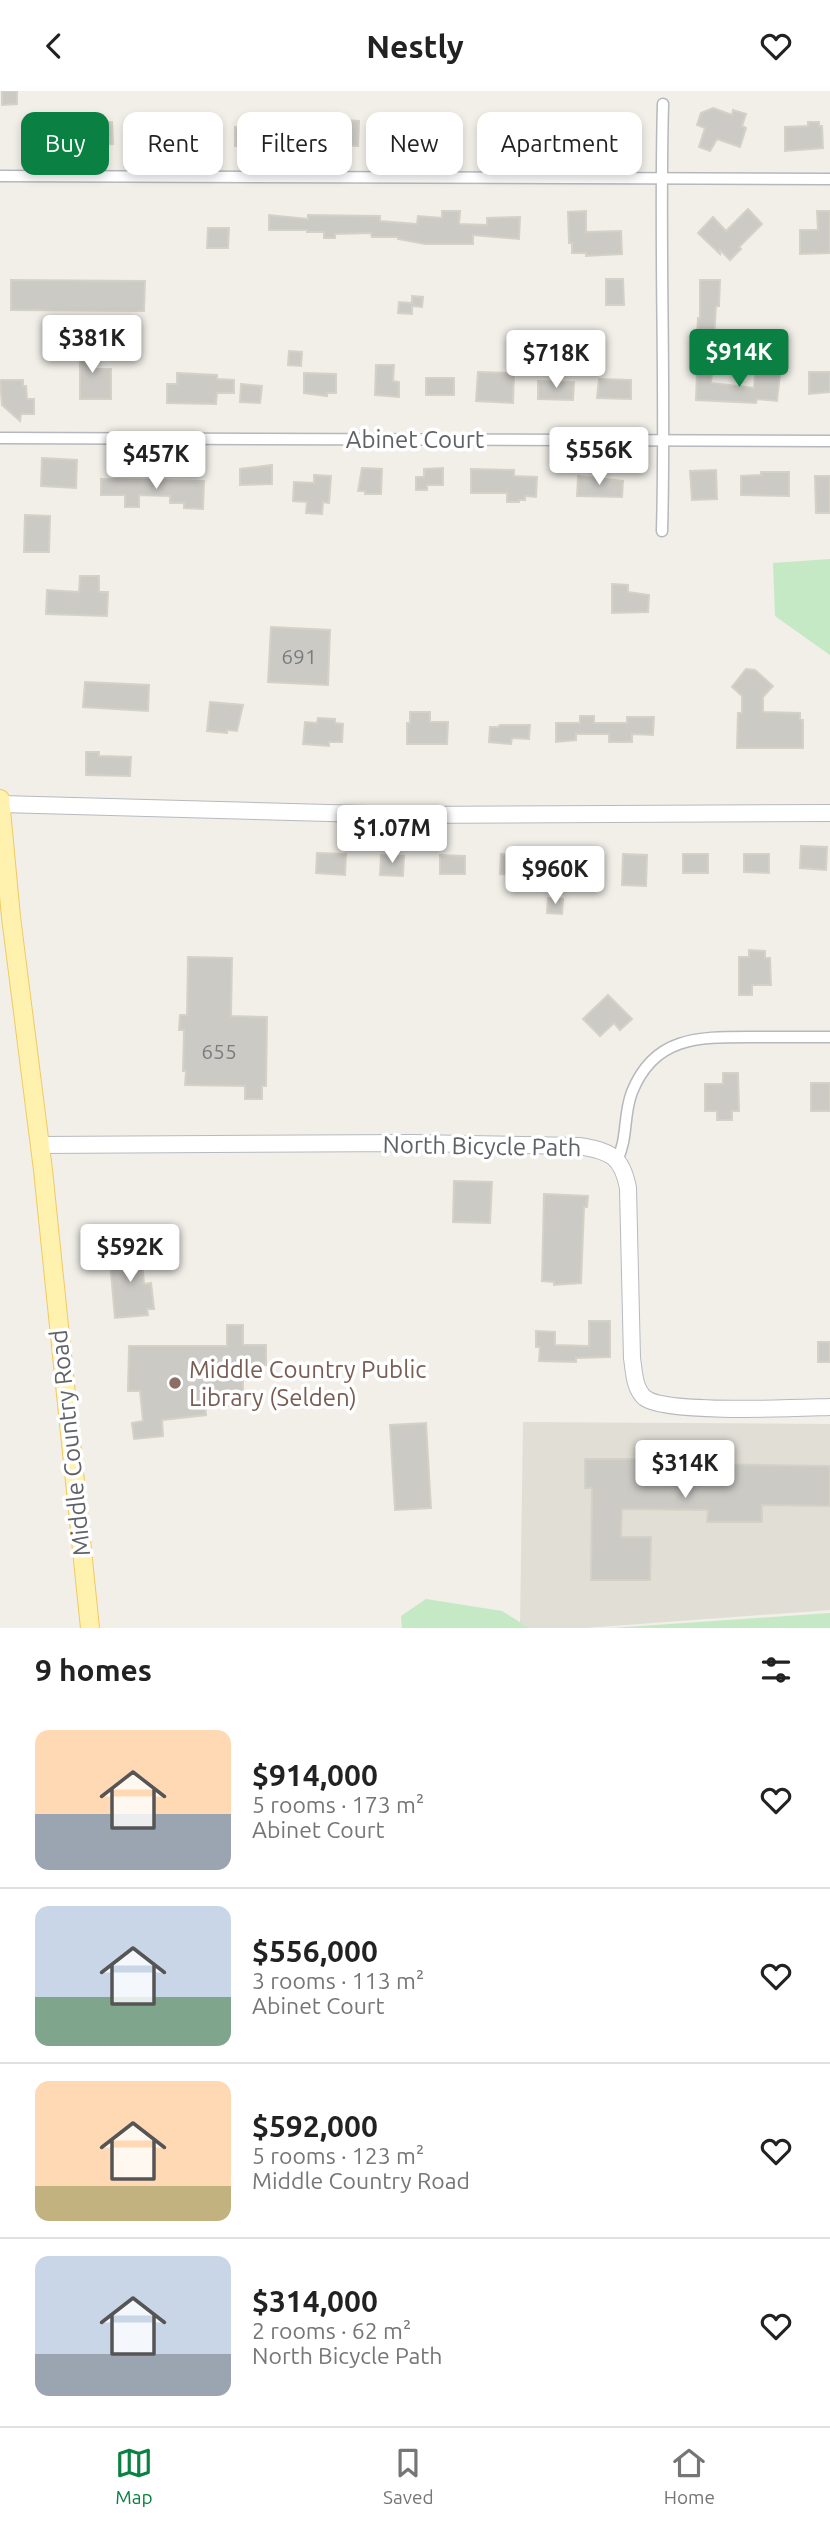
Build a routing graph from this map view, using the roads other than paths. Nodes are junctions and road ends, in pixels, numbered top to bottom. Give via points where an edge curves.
1 (663, 104) dead end
2 (0, 176) edge
3 (661, 178) junction
4 (830, 179) edge
5 (0, 438) edge
6 (665, 441) junction
7 (830, 442) edge
8 (662, 531) dead end
9 (0, 801) edge
10 (830, 813) edge
11 (6, 917) edge
12 (830, 1037) edge
13 (40, 1145) junction
14 (617, 1160) junction
15 (830, 1407) edge
16 (90, 1628) edge

1 - 3 street
2 - 3 street
3 - 4 street
3 - 6 street
5 - 6 street, Abinet Court
6 - 7 street, Abinet Court
6 - 8 street
9 - 10 street via 403,815
9 - 11 main road, Middle Country Road
11 - 13 main road, Middle Country Road
12 - 14 street via 715,1037 669,1047 652,1059 631,1094 624,1147
13 - 14 street, North Bicycle Path via 579,1146 603,1150
13 - 16 main road, Middle Country Road
14 - 15 street, North Bicycle Path via 628,1188 632,1357 635,1382 643,1397 658,1405 695,1408

